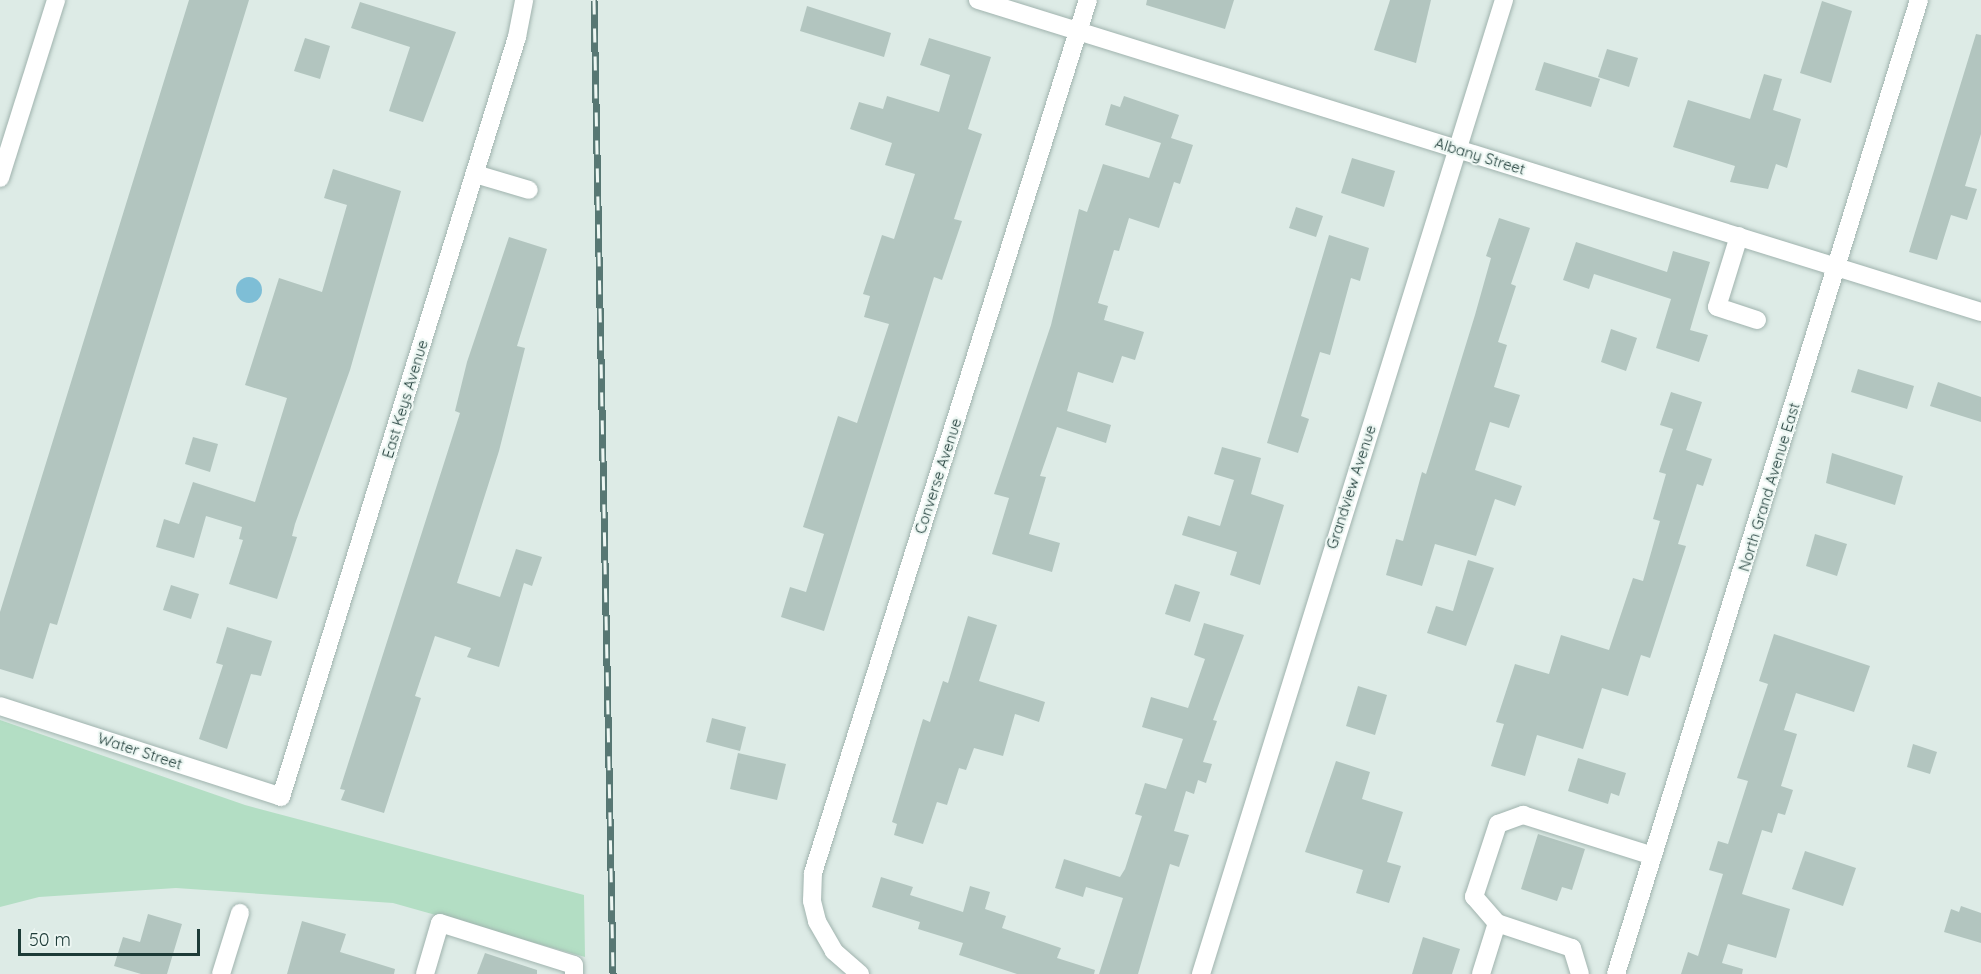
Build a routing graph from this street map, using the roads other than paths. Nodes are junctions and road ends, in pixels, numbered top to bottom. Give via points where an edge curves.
1 (56, 0) edge
2 (524, 0) edge
3 (978, 0) edge
4 (1088, 0) edge
5 (1504, 0) edge
6 (1919, 0) edge
7 (1079, 31) junction
8 (1459, 149) junction
9 (475, 174) junction
10 (0, 178) edge
11 (529, 190) dead end
12 (1739, 236) junction
13 (1837, 267) junction
14 (1981, 312) edge
15 (1757, 320) dead end
16 (0, 706) edge
17 (281, 797) joint
18 (1653, 856) junction
19 (240, 913) dead end
20 (1497, 924) junction
21 (574, 970) edge
22 (221, 974) edge
23 (425, 974) edge
24 (860, 974) edge
25 (1200, 974) edge
26 (1481, 974) edge
27 (1580, 974) edge
28 (1616, 974) edge

1 - 10 street
2 - 9 street, East Keys Avenue via 517,37
3 - 7 street, Albany Street
4 - 7 street, Converse Avenue
5 - 8 street, Grandview Avenue
6 - 13 street, North Grand Avenue East
7 - 8 street, Albany Street
7 - 24 street, Converse Avenue via 813,873 812,901 818,921 834,951
8 - 12 street, Albany Street
8 - 25 street, Grandview Avenue
9 - 11 street
9 - 17 street, East Keys Avenue
12 - 13 street, Albany Street
12 - 15 street via 1717,307
13 - 14 street, Albany Street
13 - 18 street, North Grand Avenue East
16 - 17 street, Water Street
18 - 20 street via 1523,815 1498,824 1474,897
18 - 28 street, North Grand Avenue East
19 - 22 street
20 - 26 street
20 - 27 street via 1572,948
21 - 23 street via 441,923

